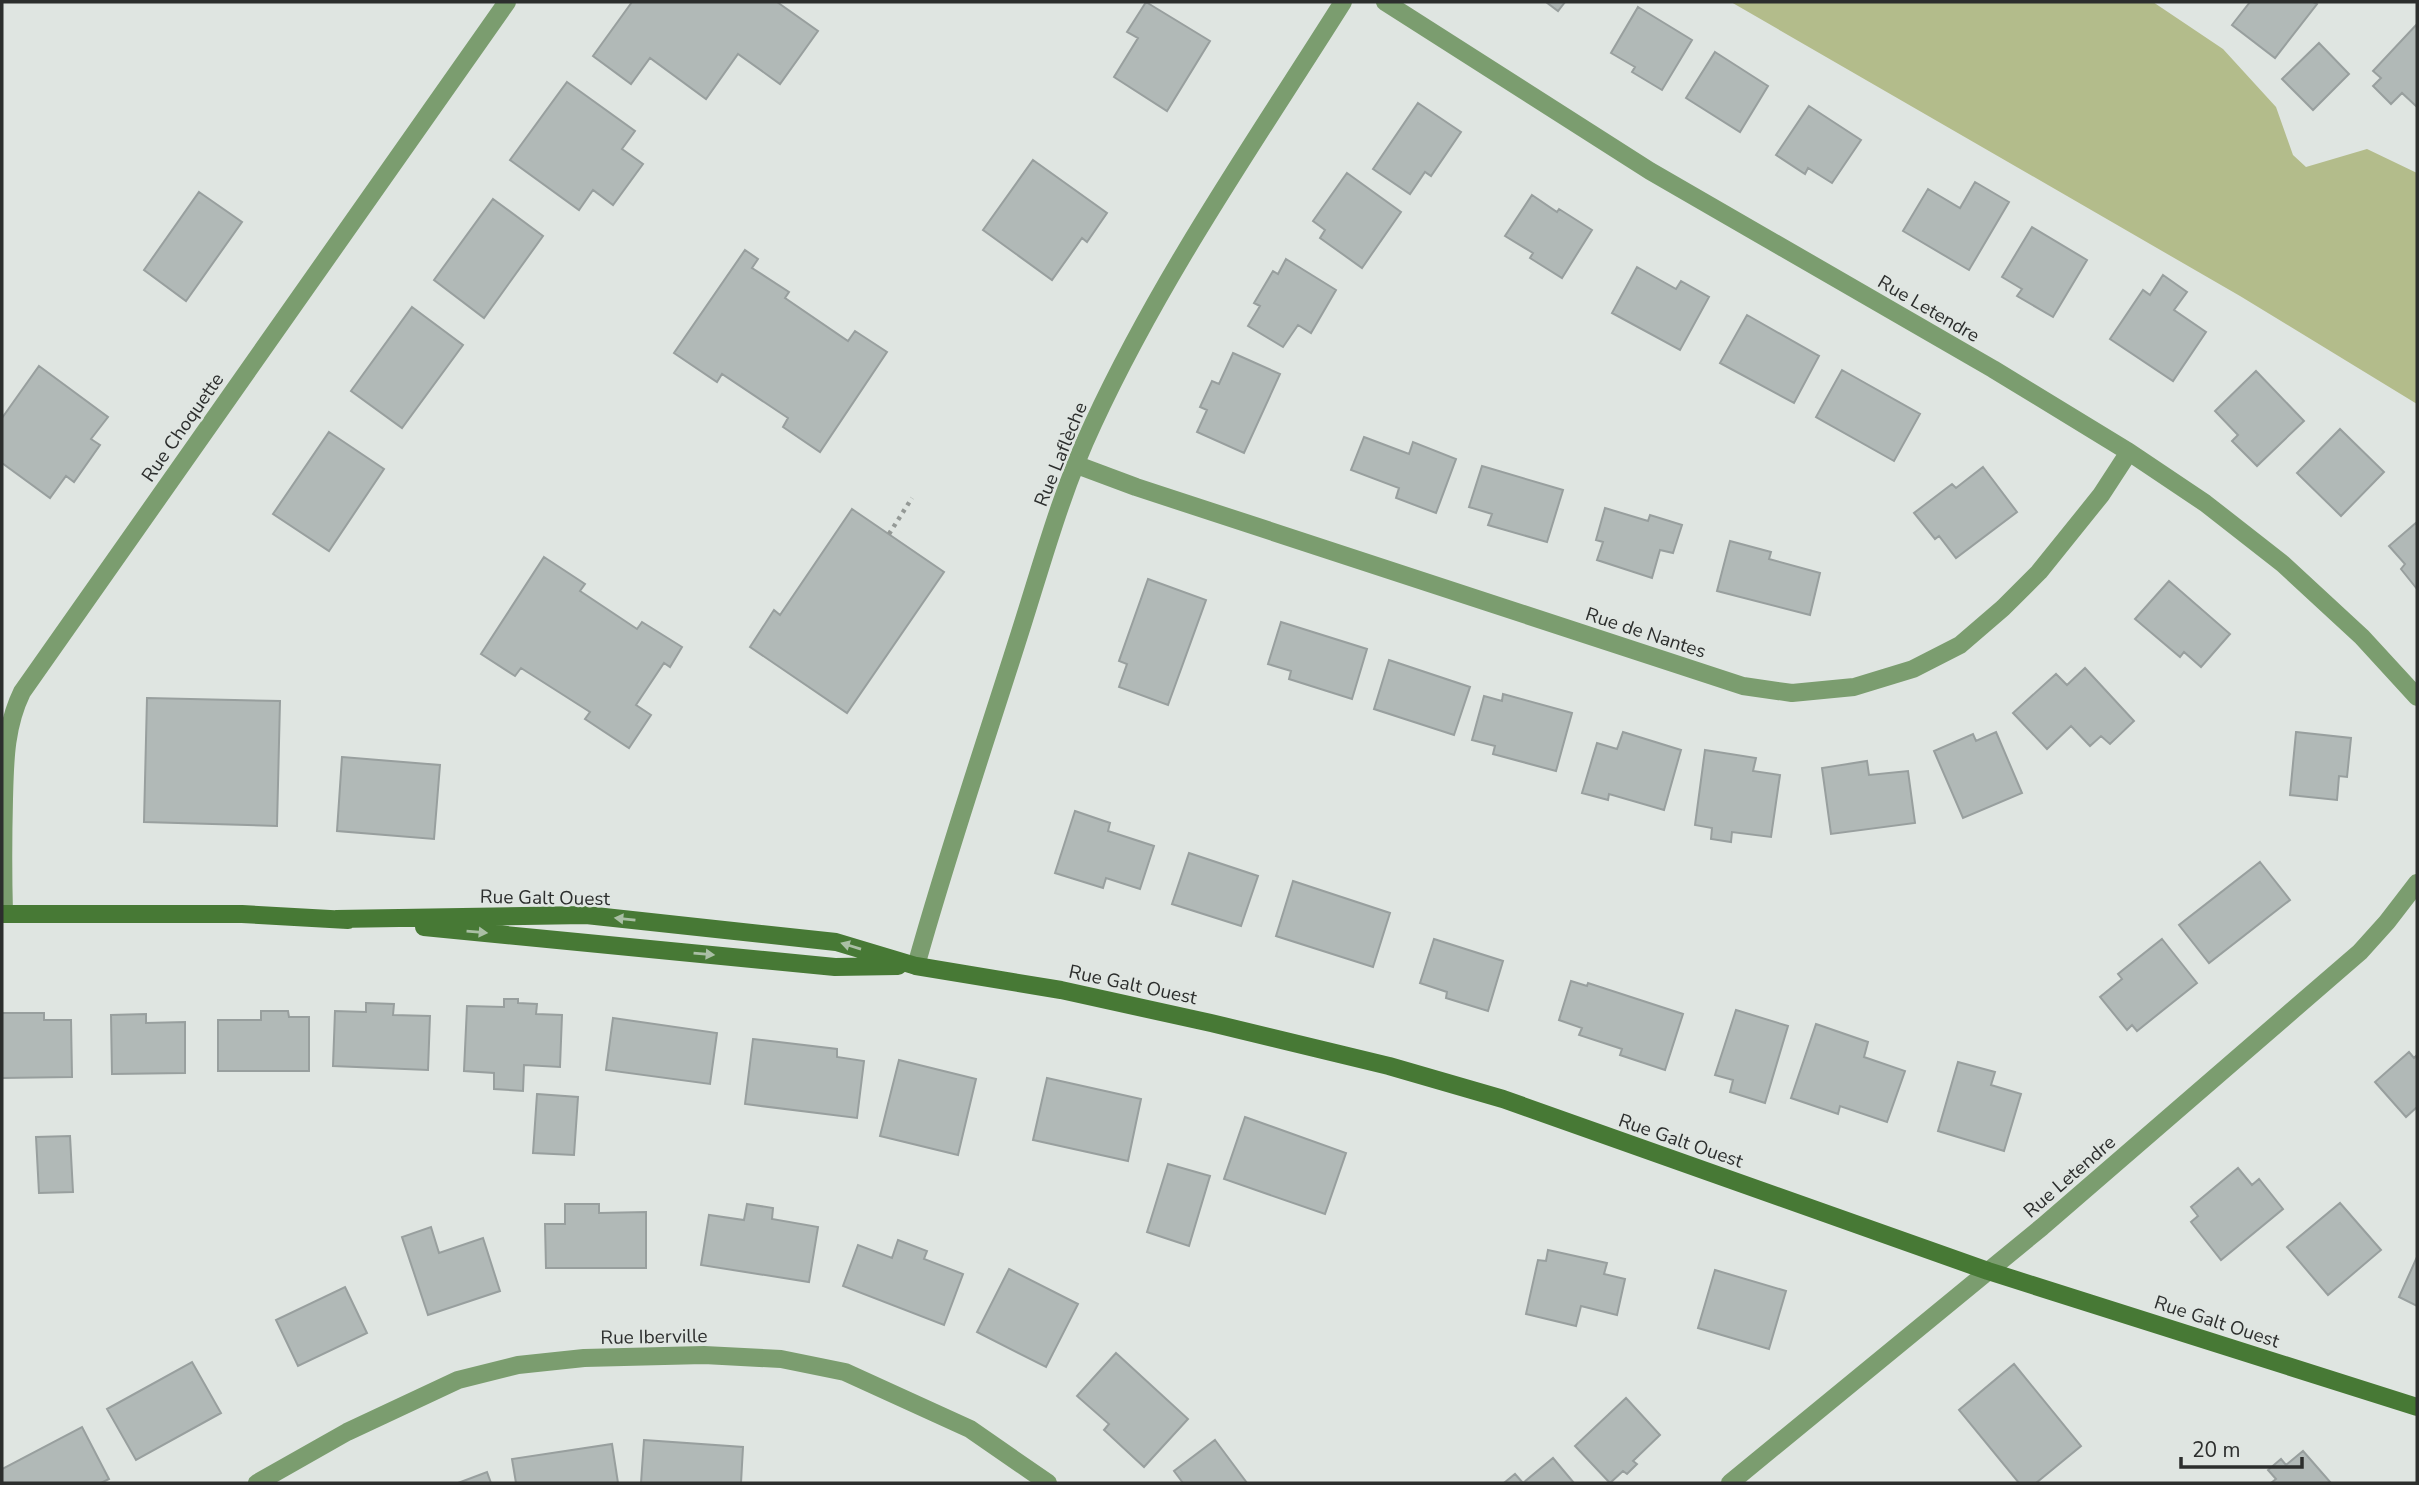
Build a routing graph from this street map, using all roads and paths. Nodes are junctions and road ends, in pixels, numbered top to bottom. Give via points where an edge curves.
1 (507, 2) edge
2 (1343, 2) edge
3 (1385, 2) edge
4 (2129, 452) junction
5 (1077, 464) junction
6 (912, 498) dead end
7 (889, 534) dead end
8 (2417, 697) edge
9 (2417, 883) edge
10 (3, 914) edge
11 (336, 919) junction
12 (916, 966) junction
13 (1988, 1270) junction
14 (2417, 1407) edge
15 (257, 1483) edge
16 (1048, 1483) edge
17 (1730, 1483) edge

1 - 10 street, Rue Choquette via 22,692 10,721 5,751
2 - 5 street, Rue Laflèche via 1176,267 1129,349
3 - 4 street, Rue Letendre via 1650,171
4 - 5 street, Rue de Nantes via 2039,572 1960,645 1913,669 1854,687 1792,693 1743,686
4 - 8 street, Rue Letendre via 2283,564 2362,637
5 - 12 street, Rue Laflèche
6 - 7 path
9 - 13 street, Rue Letendre via 2360,952
10 - 11 street, Rue Galt Ouest via 242,914
11 -> 12 street, Rue Galt Ouest via 835,967
12 -> 11 street, Rue Galt Ouest via 835,942 586,915
12 - 13 street, Rue Galt Ouest via 1073,993 1389,1066 1503,1099
13 - 14 street, Rue Galt Ouest
13 - 17 street, Rue Letendre
15 - 16 street, Rue Iberville via 347,1432 458,1380 518,1365 584,1358 704,1355 782,1359 845,1372 970,1429

